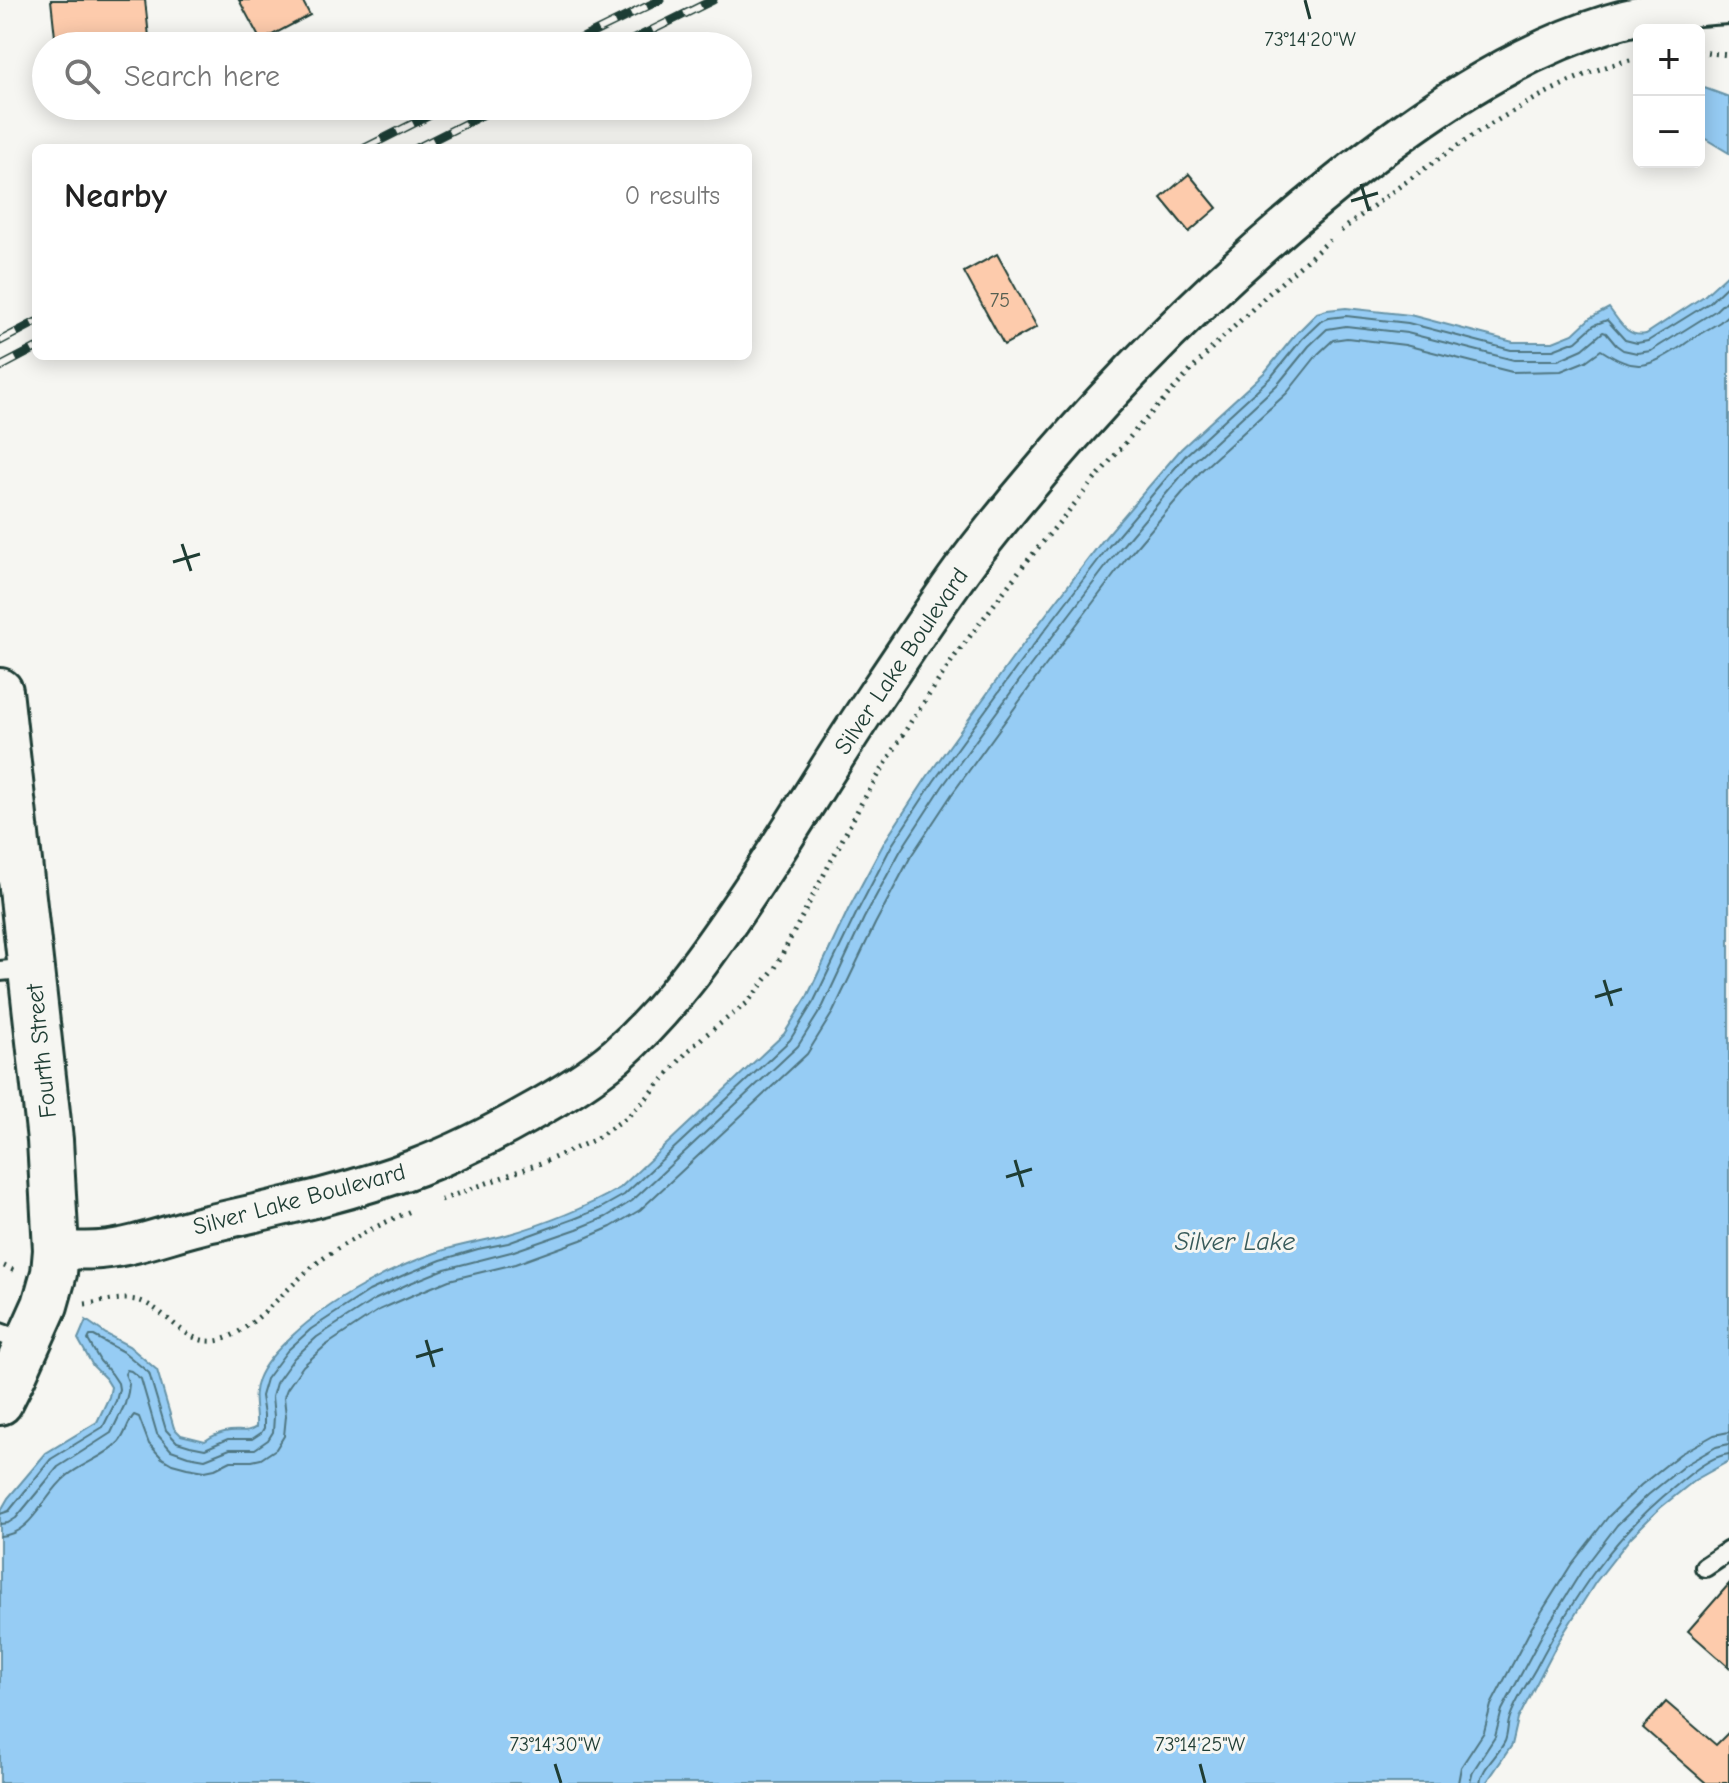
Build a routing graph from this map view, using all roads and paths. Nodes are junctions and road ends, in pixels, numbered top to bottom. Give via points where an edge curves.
1 (1729, 5) edge
2 (1705, 53) edge
3 (1729, 55) edge
4 (0, 691) edge
5 (16, 970) edge
6 (56, 1250) junction
7 (14, 1338) edge
8 (0, 1402) edge
9 (1729, 1551) edge
10 (1705, 1567) dead end

1 - 6 street, Silver Lake Boulevard via 1611,22 1529,56 1387,143 1222,281 1101,403 975,552 704,960 614,1058 483,1139 418,1167 318,1199 117,1248
2 - 3 path
4 - 5 street, Fourth Street
5 - 6 street, Fourth Street via 50,1140
6 - 7 street, Fourth Street via 45,1305
7 - 8 street, Fourth Street
9 - 10 lane

